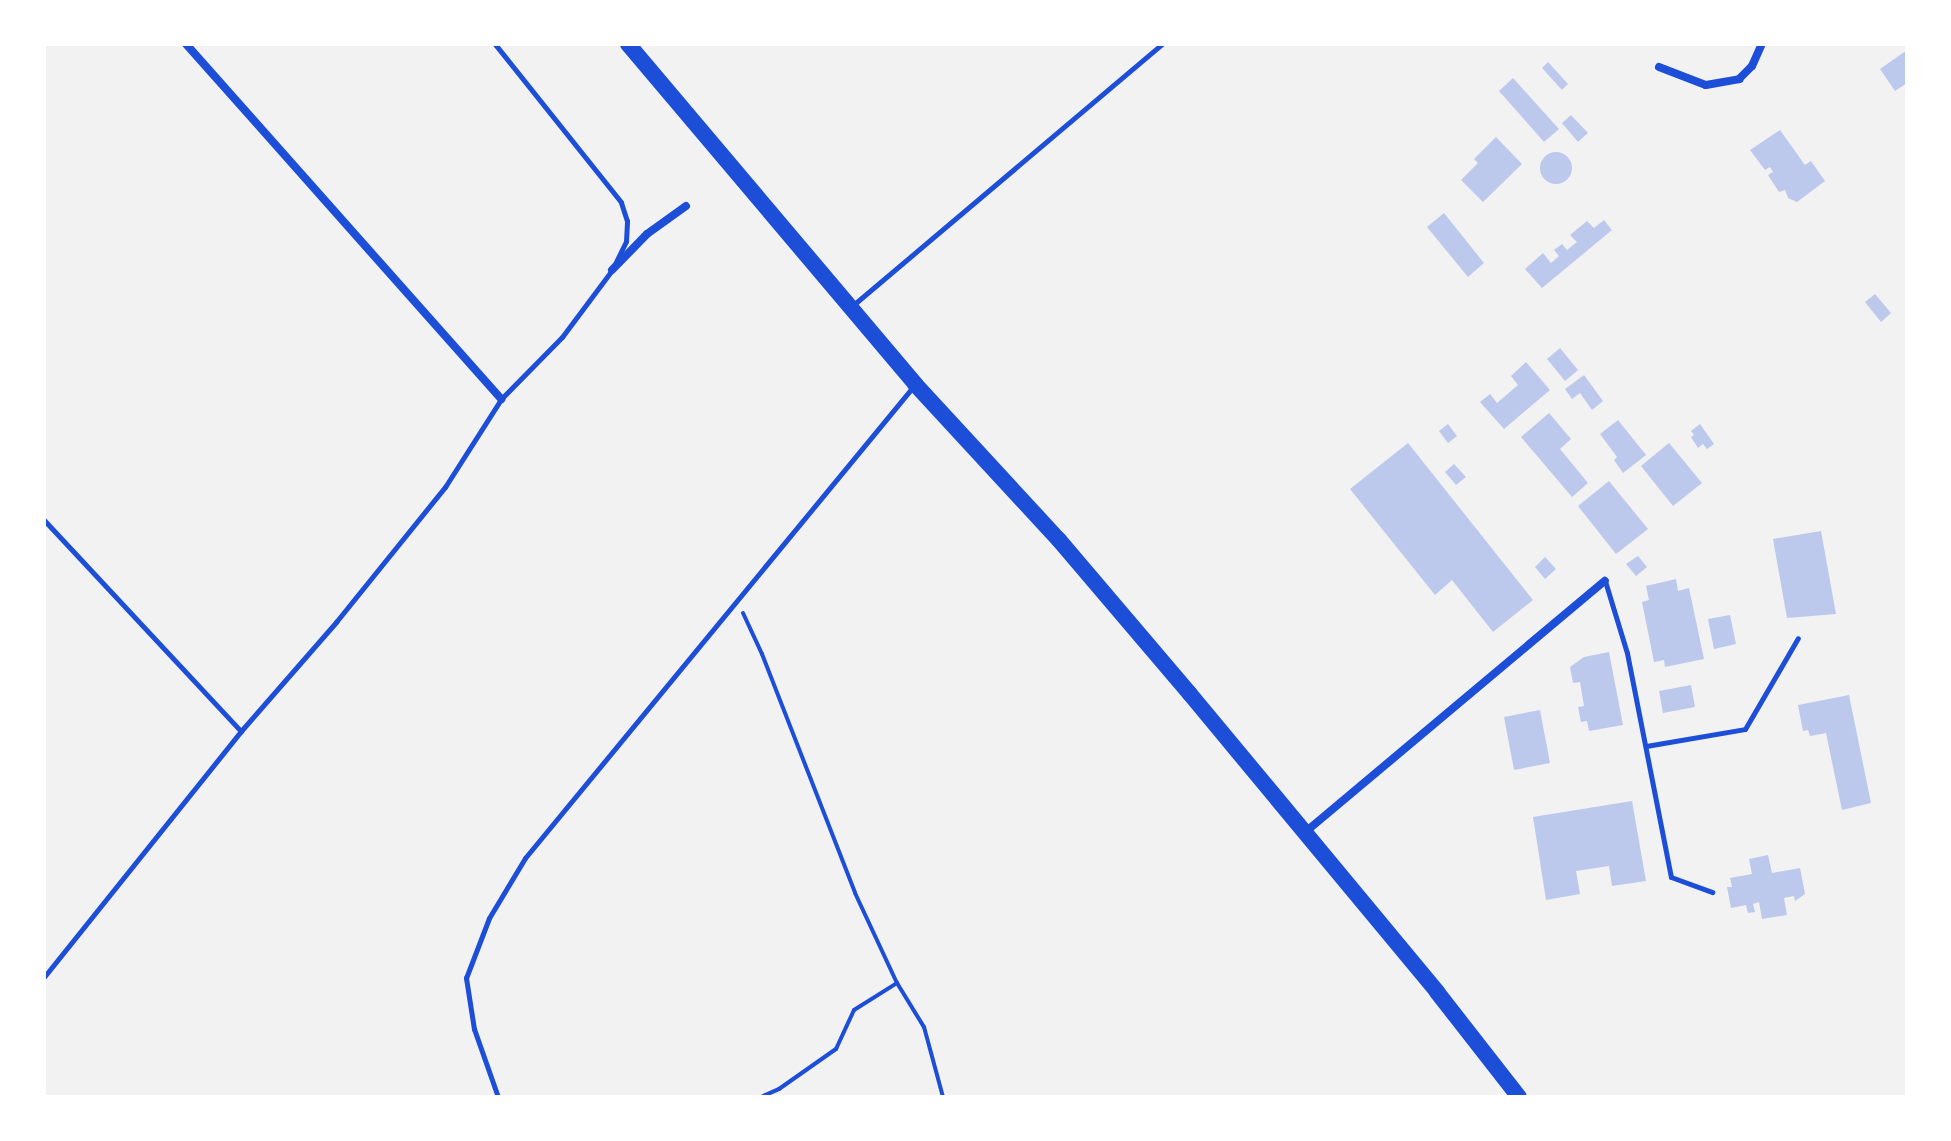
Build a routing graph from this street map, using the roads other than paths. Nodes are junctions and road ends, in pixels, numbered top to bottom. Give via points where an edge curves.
1 (186, 44) edge
2 (495, 44) edge
3 (628, 44) edge
4 (1162, 44) edge
5 (1762, 44) edge
6 (1659, 67) dead end
7 (686, 206) dead end
8 (612, 270) junction
9 (851, 307) junction
10 (915, 384) junction
11 (501, 399) junction
12 (44, 520) edge
13 (1605, 581) joint
14 (1798, 638) dead end
15 (241, 731) junction
16 (1646, 746) junction
17 (1303, 834) junction
18 (1712, 892) dead end
19 (44, 977) edge
20 (498, 1097) edge
21 (1519, 1097) edge

1 - 11 street
2 - 8 lane via 621,202 626,241
3 - 9 main road
4 - 9 lane
5 - 6 street via 1739,79 1706,85
7 - 8 street via 647,234
8 - 11 lane via 562,337
9 - 10 main road
10 - 17 main road via 1069,551
10 - 20 lane via 525,858 489,918 466,978 474,1029
11 - 15 lane via 445,487
12 - 15 lane
13 - 16 lane
13 - 17 street
14 - 16 lane via 1745,729
15 - 19 lane
16 - 18 lane via 1671,877
17 - 21 main road

